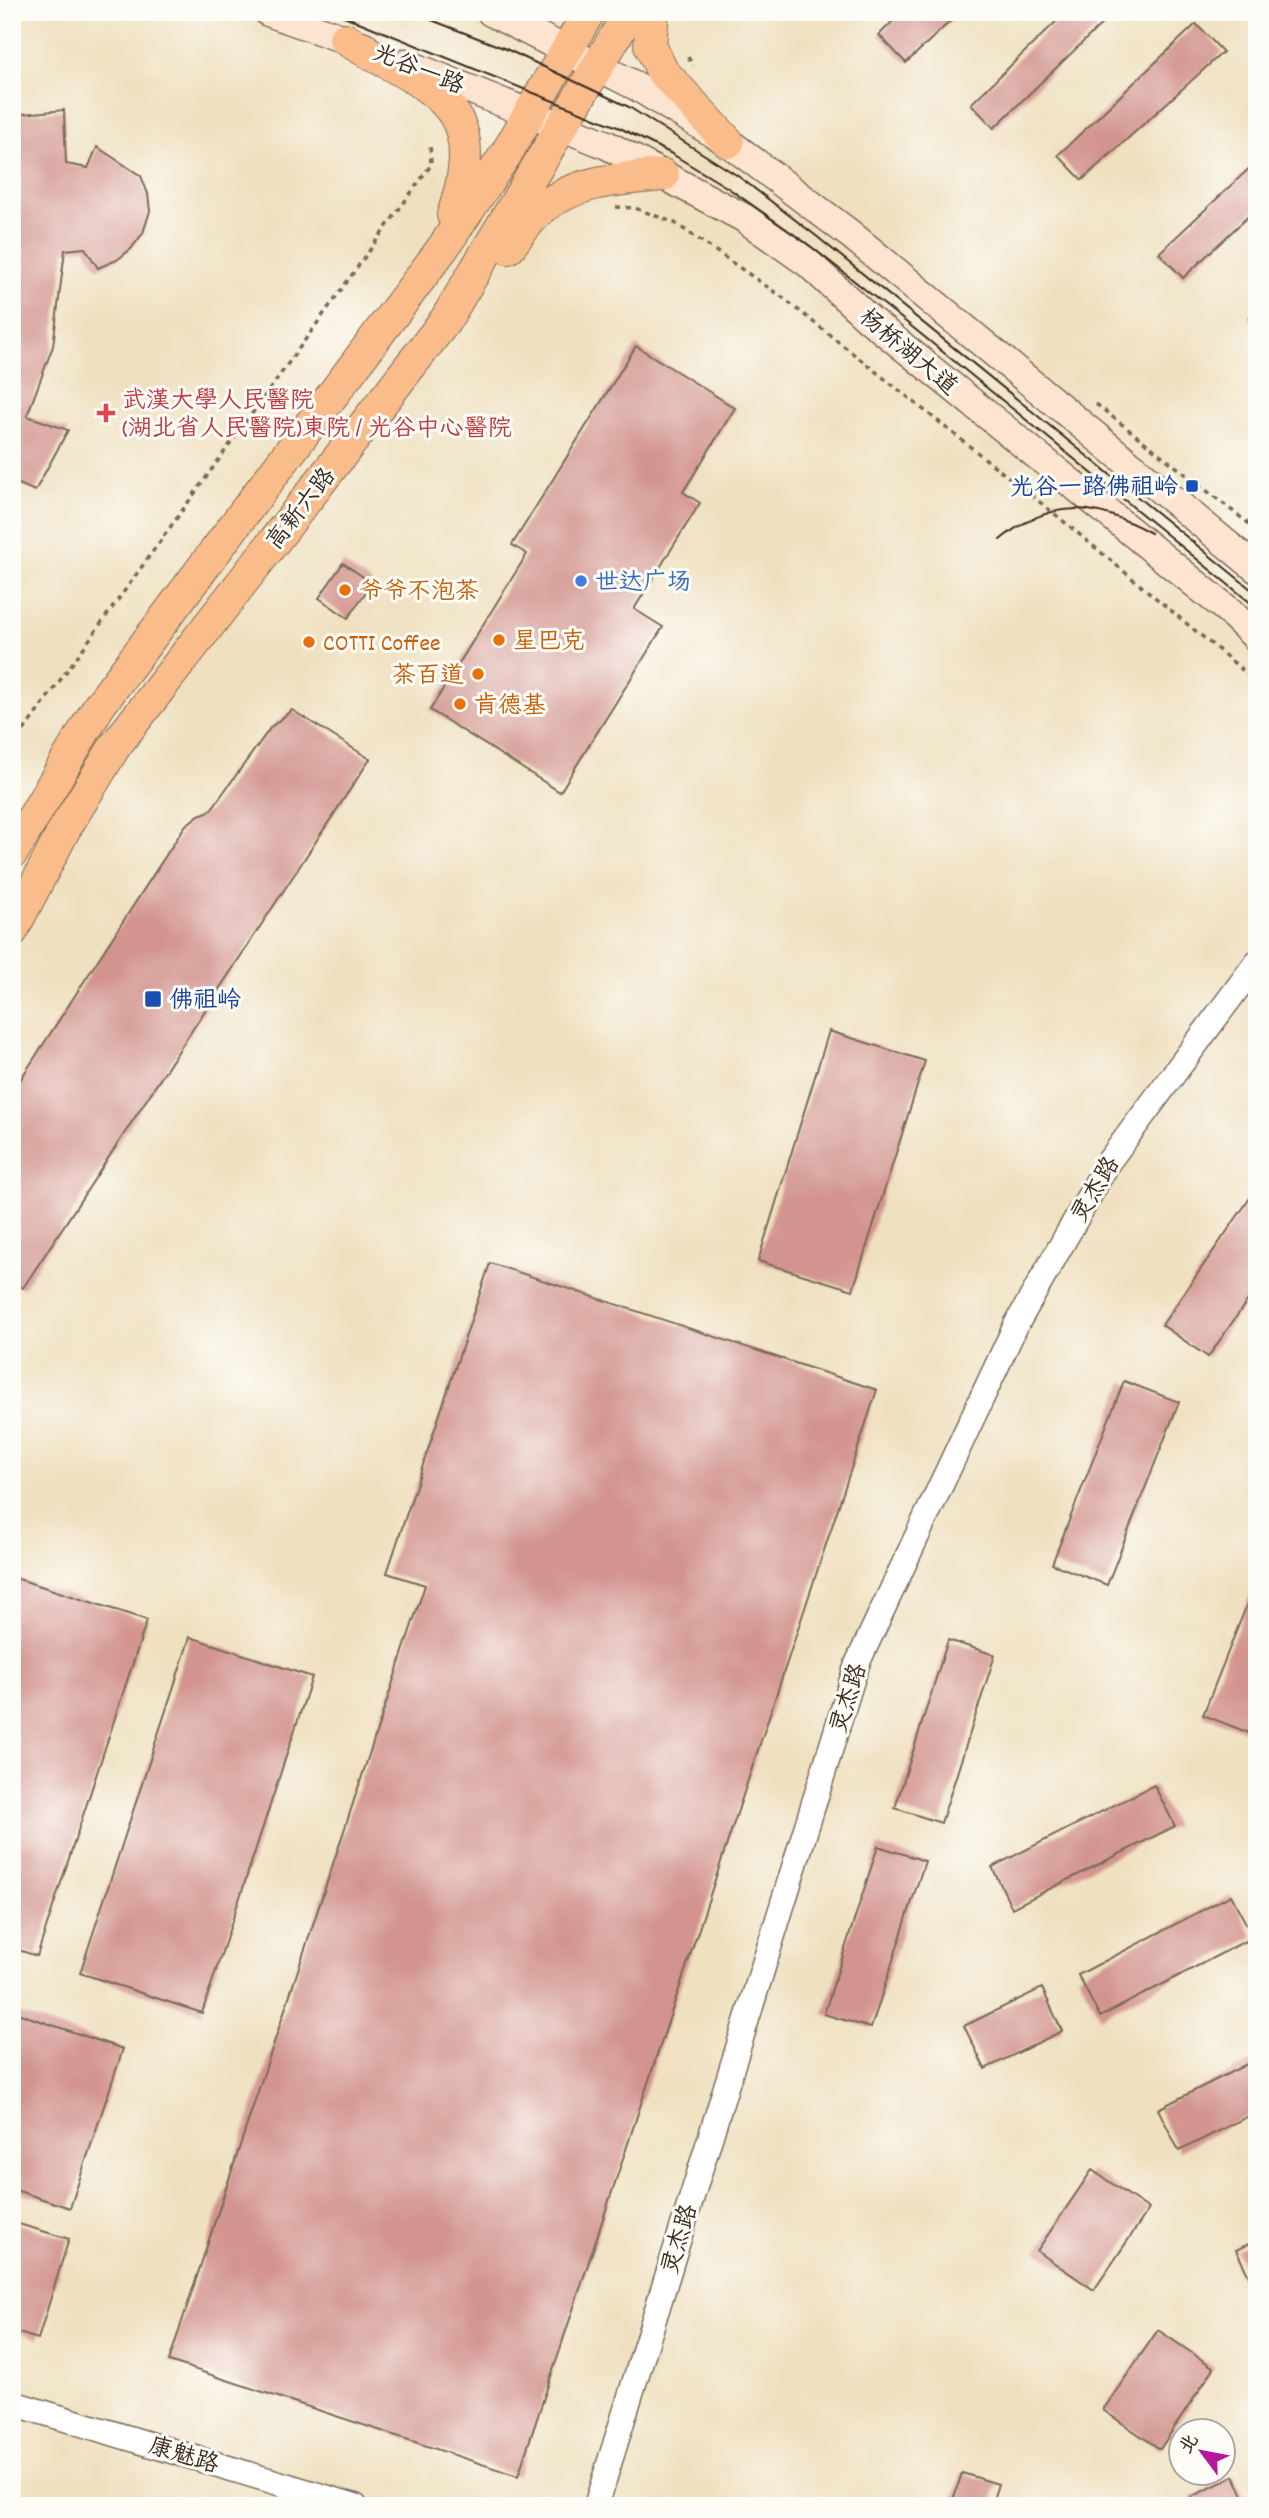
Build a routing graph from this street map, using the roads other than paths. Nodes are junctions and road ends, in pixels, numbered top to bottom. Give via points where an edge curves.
1 (268, 12) edge
2 (491, 12) edge
3 (589, 12) edge
4 (630, 12) edge
5 (653, 12) edge
6 (345, 38) junction
7 (567, 50) junction
8 (598, 66) junction
9 (530, 113) junction
10 (563, 127) junction
11 (728, 142) junction
12 (663, 175) junction
13 (442, 249) junction
14 (445, 321) junction
15 (1257, 569) edge
16 (1257, 638) edge
17 (41, 805) junction
18 (12, 836) edge
19 (12, 853) edge
20 (12, 932) edge
21 (1257, 962) edge
22 (12, 2403) edge
23 (355, 2506) edge
24 (596, 2506) edge

1 - 6 main road, 光谷一路
2 - 7 main road
3 - 7 main road, 高新六路
4 - 8 main road, 高新六路
5 - 11 main road via 650,45 662,71
6 - 9 main road, 光谷一路
6 - 13 main road via 439,96 457,116 467,160
7 - 8 main road
7 - 9 main road, 高新六路
8 - 10 main road, 高新六路
8 - 11 main road
9 - 10 main road, 杨桥湖大道
9 - 13 main road, 高新六路
10 - 12 main road, 杨桥湖大道
10 - 14 main road, 高新六路
11 - 15 main road via 850,234
12 - 14 main road via 591,183 543,207
12 - 16 main road, 杨桥湖大道 via 744,218 808,263 869,320
13 - 17 main road, 高新六路 via 99,706
14 - 20 main road, 高新六路 via 115,747 64,830
17 - 18 main road
17 - 19 main road, 高新六路
21 - 24 street, 灵杰路 via 1109,1161 1016,1325 857,1664
22 - 23 street, 康魅路

